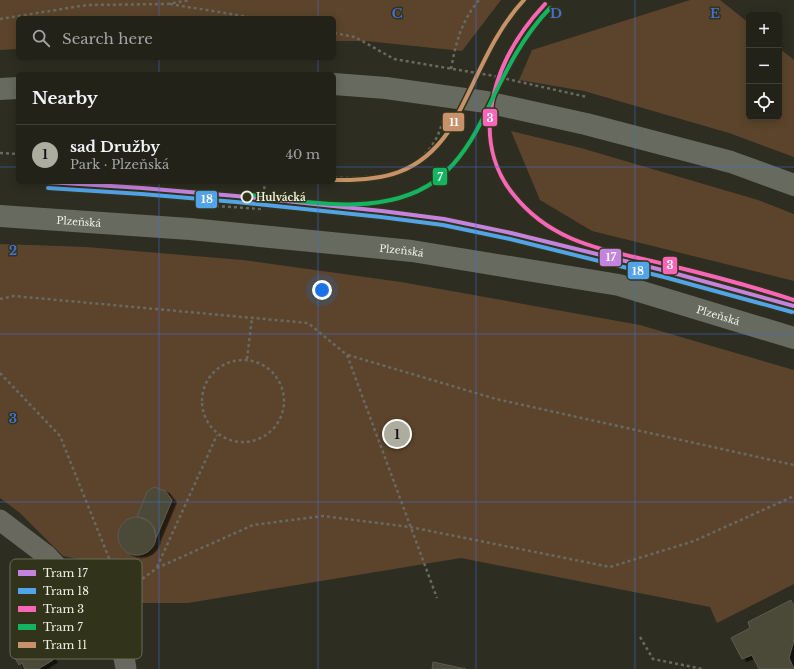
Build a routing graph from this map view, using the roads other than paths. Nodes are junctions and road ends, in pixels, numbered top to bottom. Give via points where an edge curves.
1 (336, 84) edge
2 (16, 88) edge
3 (0, 89) edge
4 (794, 185) edge
5 (0, 216) edge
6 (794, 338) edge
7 (0, 520) edge
8 (50, 559) edge
9 (124, 659) edge
10 (126, 669) edge

1 - 4 main road via 386,88 486,102 586,124 731,162
2 - 3 main road
5 - 6 main road, Plzeňská via 190,229 412,251 619,285
7 - 8 street
9 - 10 street

